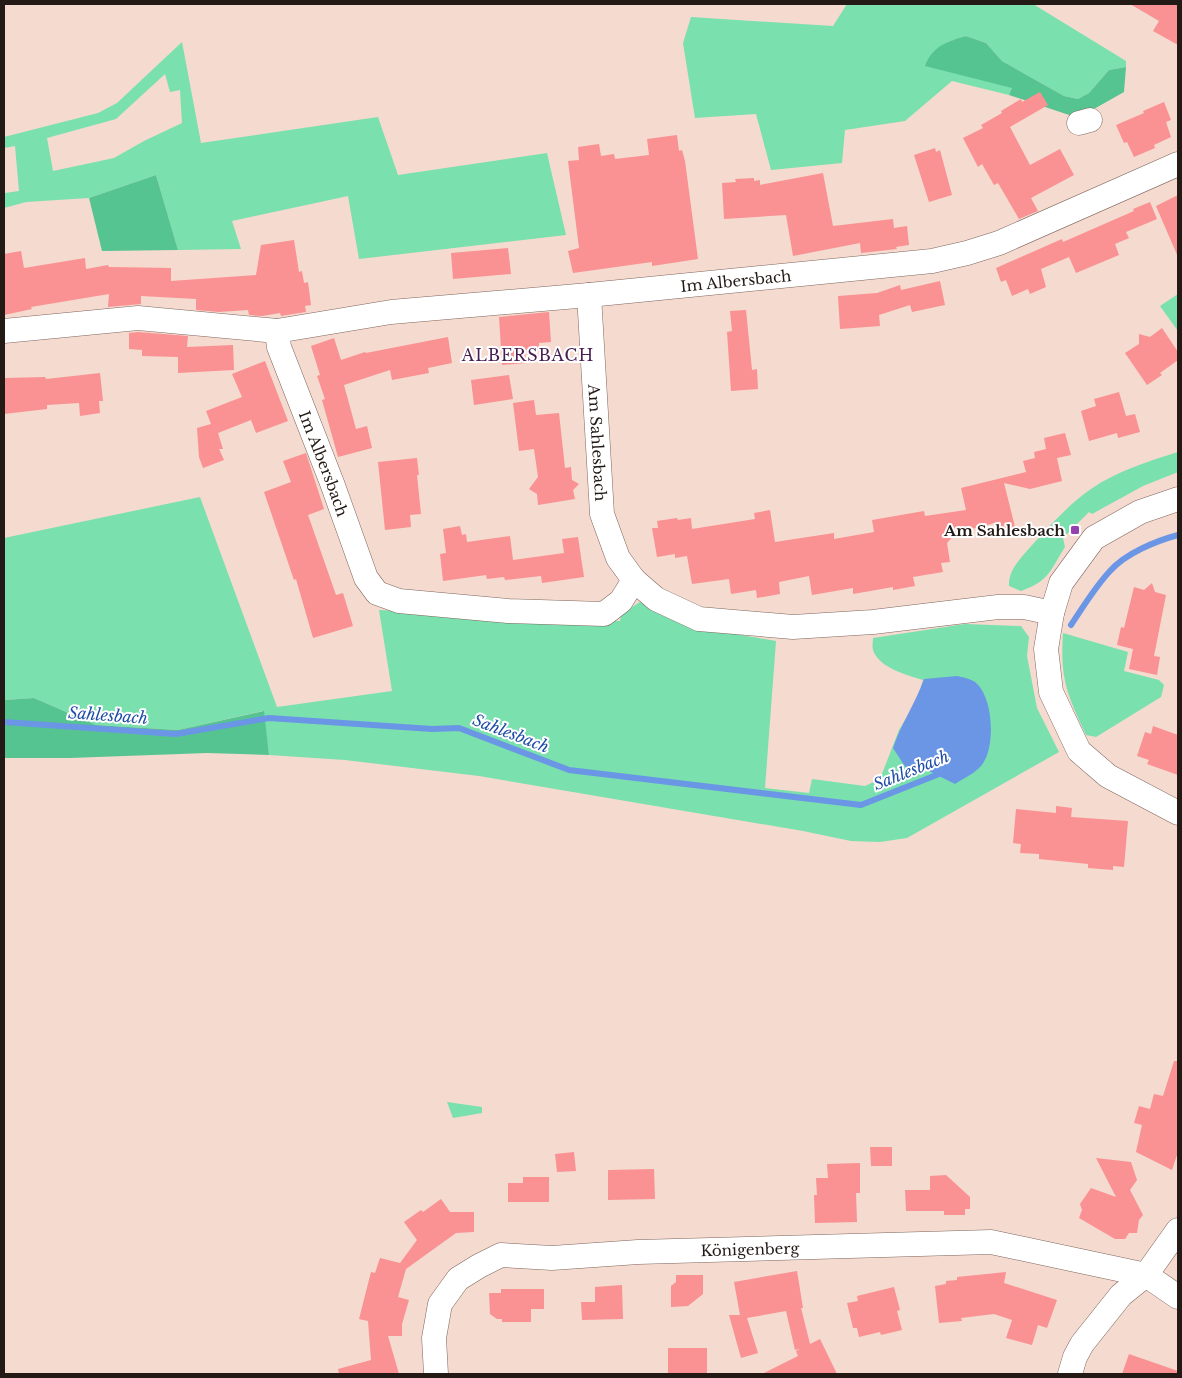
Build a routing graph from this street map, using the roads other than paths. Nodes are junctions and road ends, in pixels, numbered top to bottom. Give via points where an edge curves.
1 (1178, 164) edge
2 (589, 296) junction
3 (4, 331) edge
4 (278, 331) junction
5 (1178, 500) edge
6 (634, 580) junction
7 (1052, 613) junction
8 (1178, 813) edge
9 (1178, 1230) edge
10 (1146, 1275) junction
11 (1178, 1297) edge
12 (436, 1374) edge
13 (1070, 1374) edge

1 - 2 street, Im Albersbach via 999,243 968,253 932,261
2 - 4 street, Im Albersbach via 391,312
2 - 6 street, Am Sahlesbach via 602,514 618,558
3 - 4 street, Im Albersbach via 138,318
4 - 6 street, Im Albersbach via 279,347 366,578 376,593 399,602 508,611 604,614 621,601
5 - 7 street via 1140,512 1094,538 1061,583
6 - 7 street, Am Sahlesbach via 656,599 699,619 793,627 998,608 1024,607
7 - 8 street via 1046,649 1051,692 1079,751 1108,776
9 - 10 street
10 - 11 street
10 - 12 street, Königenberg via 991,1242 638,1252 552,1258 501,1255 458,1279 440,1304 434,1338
10 - 13 street via 1121,1295 1082,1344

